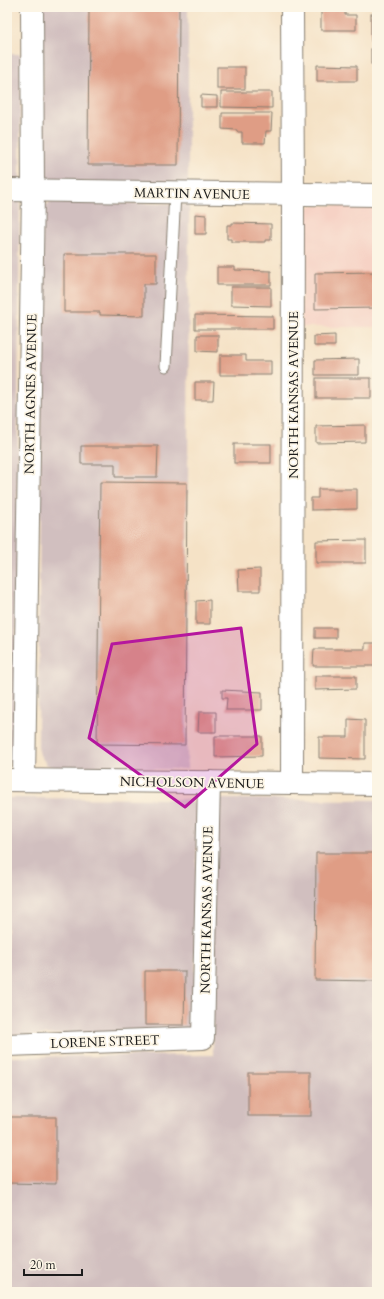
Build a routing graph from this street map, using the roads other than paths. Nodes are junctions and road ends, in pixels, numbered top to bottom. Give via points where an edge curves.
1 (32, 7) edge
2 (292, 7) edge
3 (7, 190) edge
4 (33, 191) junction
5 (175, 193) junction
6 (293, 195) junction
7 (377, 195) edge
8 (166, 366) dead end
9 (16, 780) edge
10 (208, 782) junction
11 (292, 783) junction
12 (377, 784) edge
13 (203, 1038) joint
14 (7, 1045) edge

1 - 4 street, NORTH AGNES AVENUE
2 - 6 street, NORTH KANSAS AVENUE
3 - 4 street, MARTIN AVENUE
4 - 5 street, MARTIN AVENUE
4 - 9 street, NORTH AGNES AVENUE
5 - 6 street, MARTIN AVENUE
5 - 8 lane
6 - 7 street, MARTIN AVENUE
6 - 11 street, NORTH KANSAS AVENUE
9 - 10 street, NICHOLSON AVENUE
10 - 11 street, NICHOLSON AVENUE
10 - 13 street, NORTH KANSAS AVENUE
11 - 12 street, NICHOLSON AVENUE
13 - 14 street, LORENE STREET

